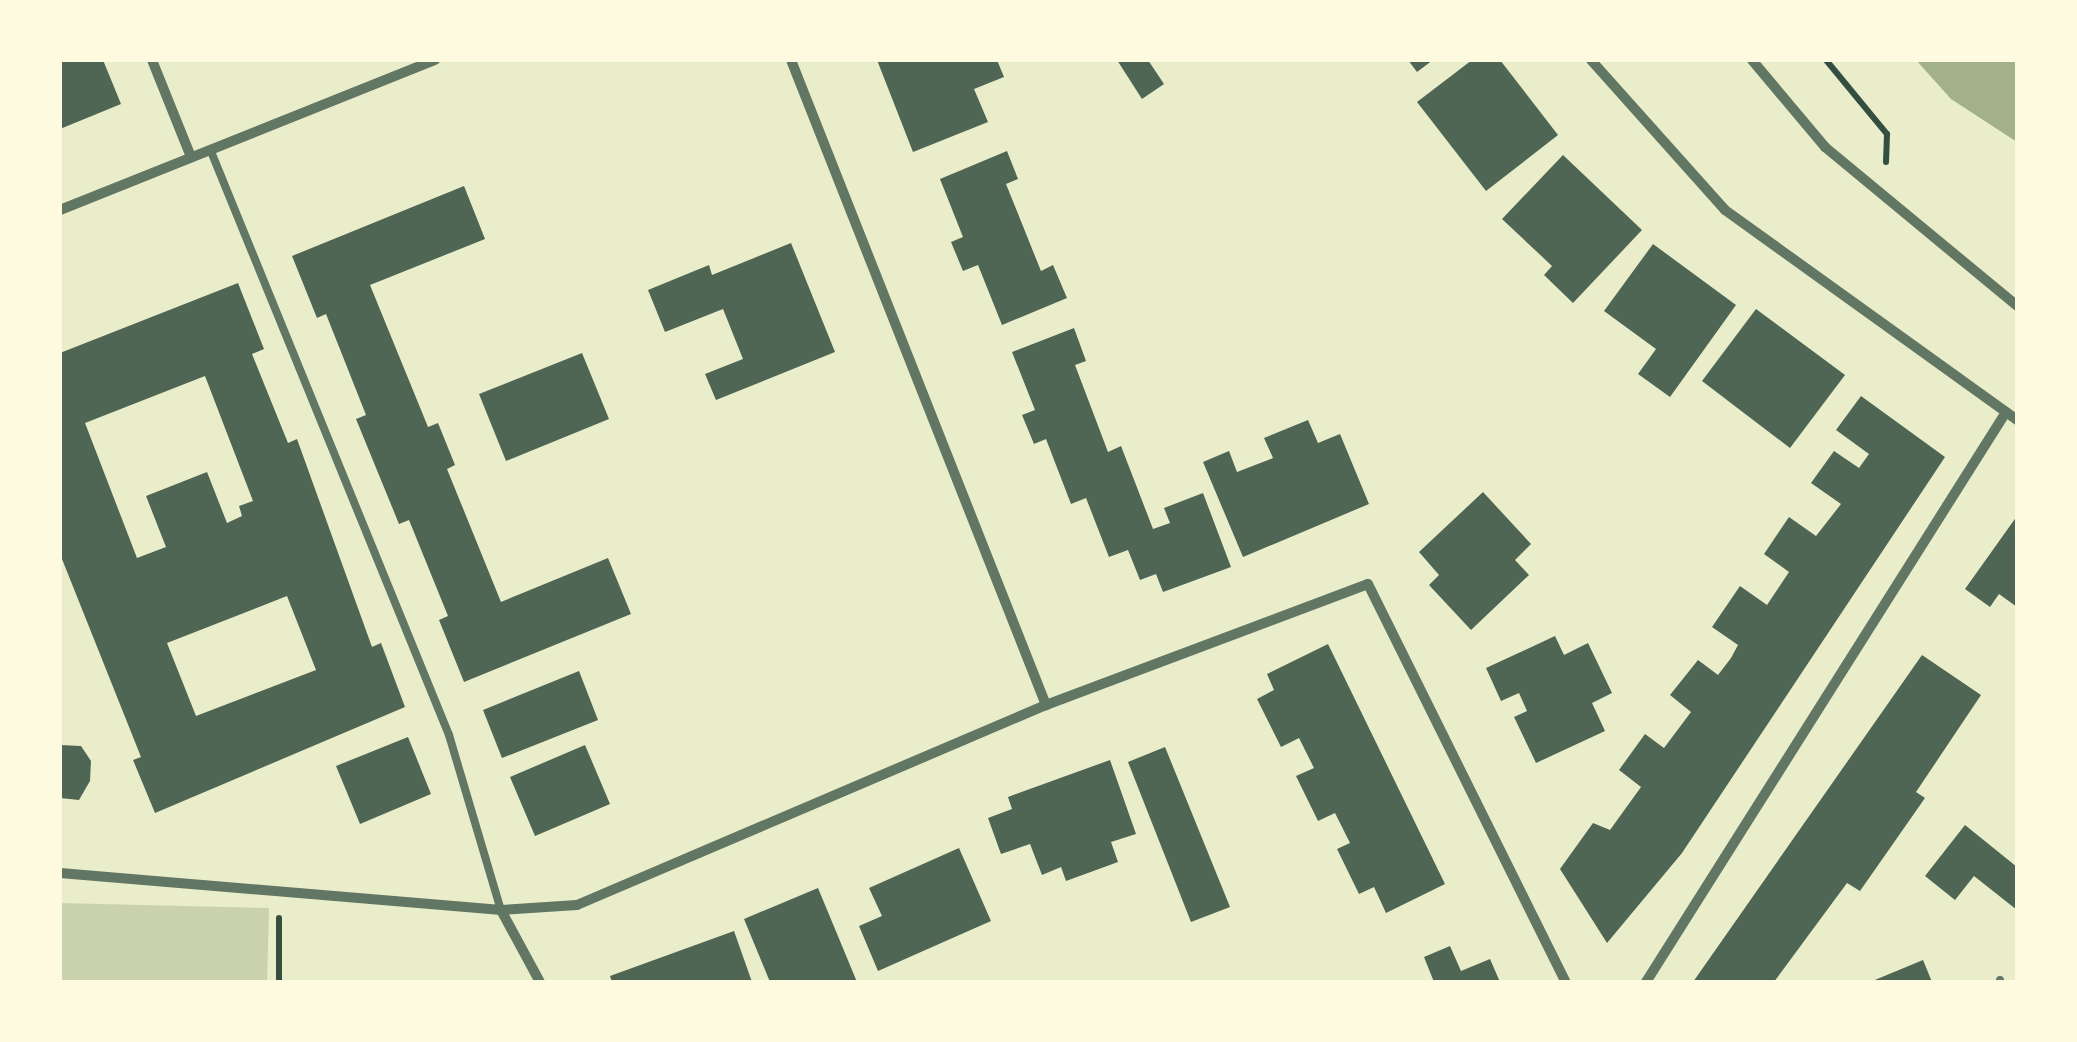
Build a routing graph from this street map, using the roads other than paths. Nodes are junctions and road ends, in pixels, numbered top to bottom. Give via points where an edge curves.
1 (152, 60) edge
2 (435, 60) edge
3 (791, 60) edge
4 (1591, 60) edge
5 (1752, 60) edge
6 (210, 149) junction
7 (191, 157) junction
8 (60, 210) edge
9 (2017, 306) edge
10 (2006, 412) junction
11 (2017, 420) edge
12 (1046, 704) junction
13 (60, 874) edge
14 (501, 910) junction
15 (540, 982) edge
16 (1566, 982) edge
17 (1646, 982) edge

1 - 7 street
2 - 6 street
3 - 12 street
4 - 10 street via 1725,210
5 - 9 street via 1825,147
6 - 7 street
6 - 14 lane via 449,735
7 - 8 street
10 - 11 street
10 - 17 street
12 - 14 street via 577,905
12 - 16 street via 1368,584
13 - 14 street
14 - 15 street

